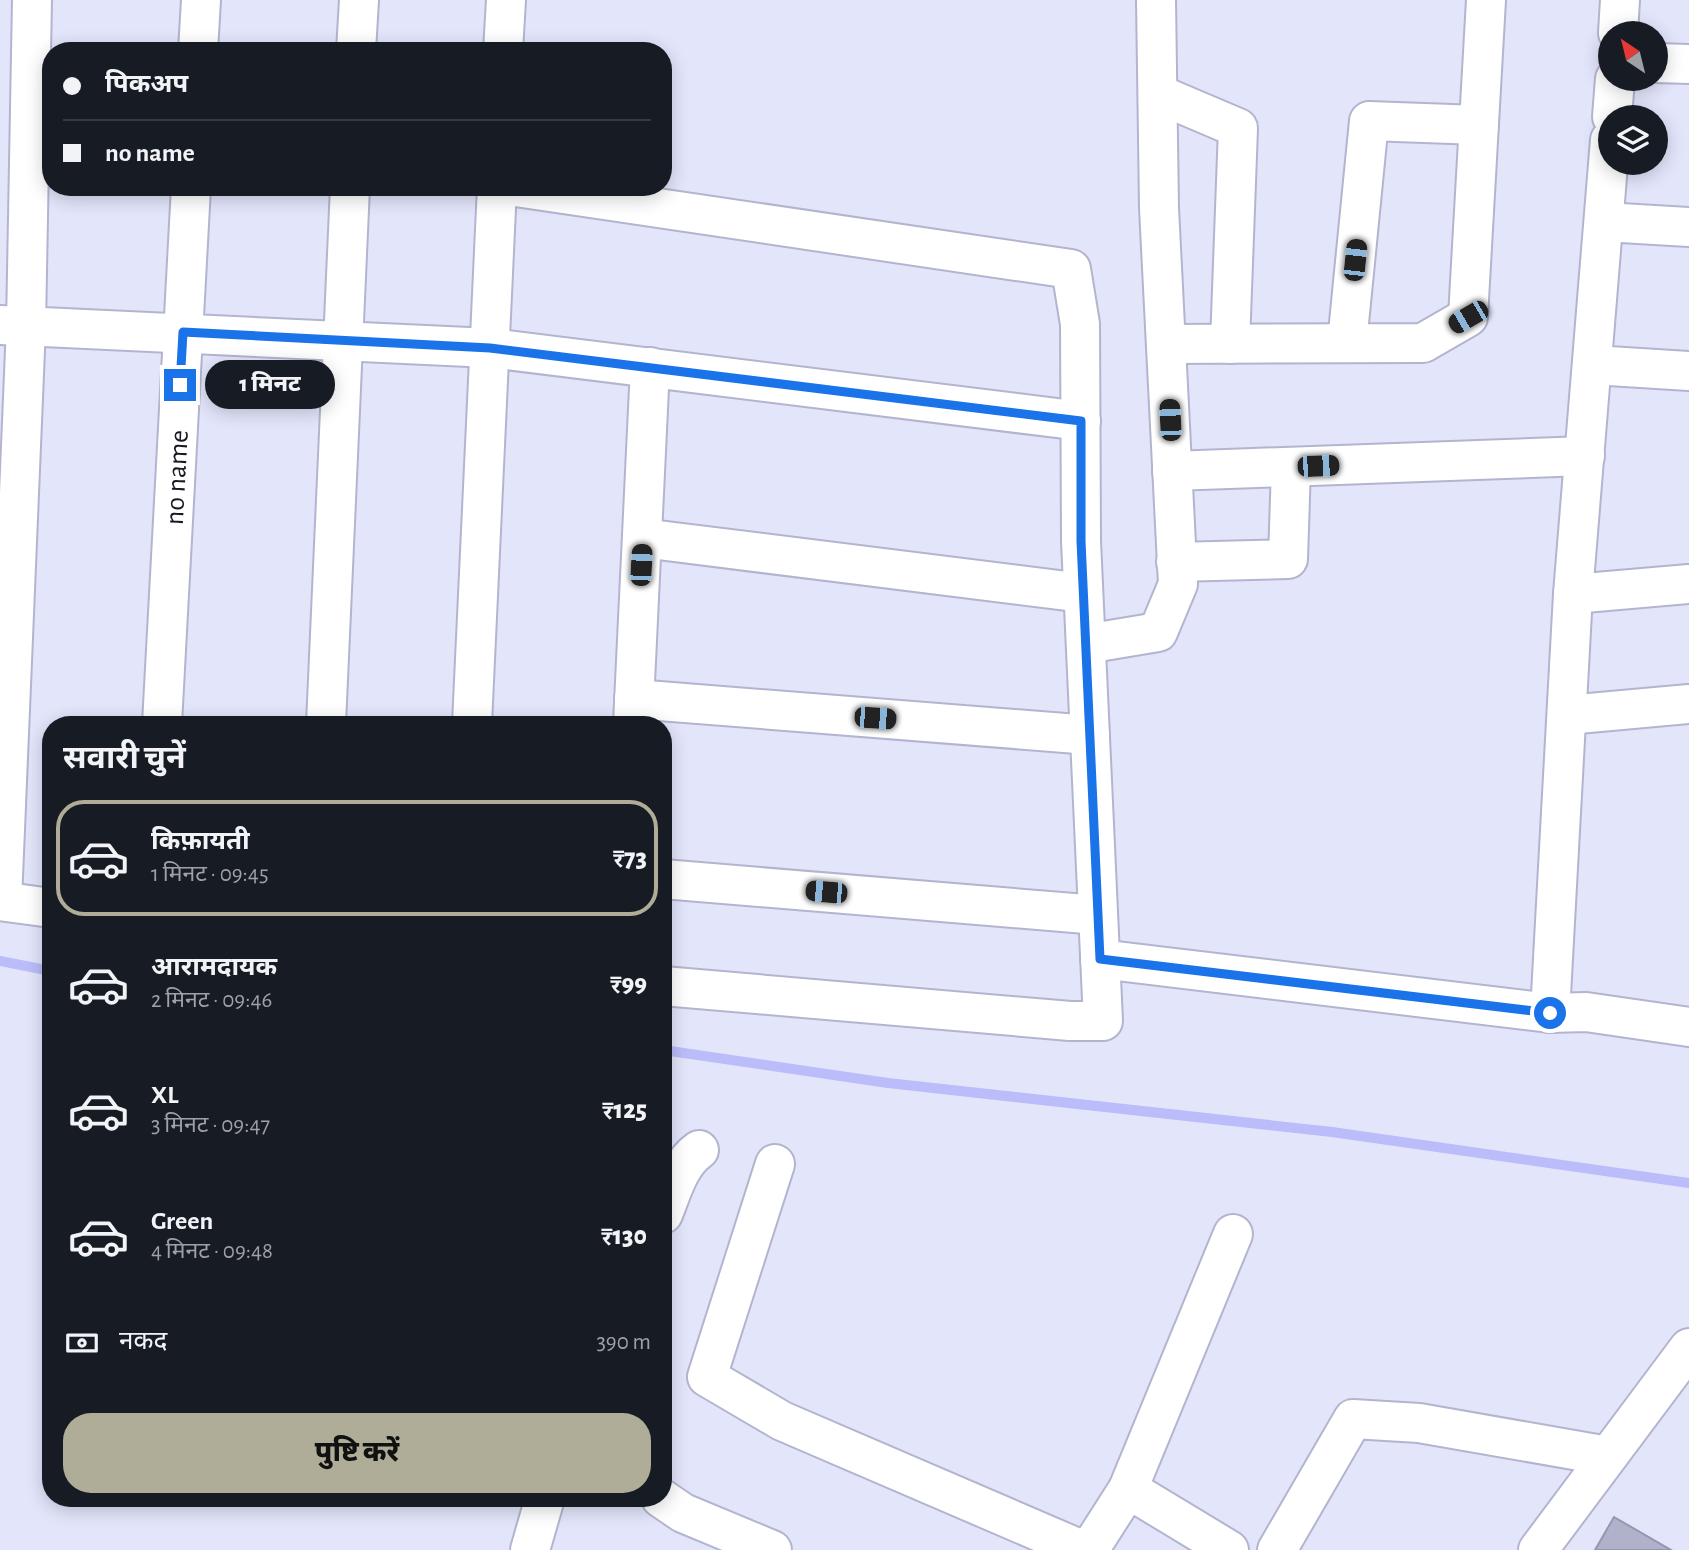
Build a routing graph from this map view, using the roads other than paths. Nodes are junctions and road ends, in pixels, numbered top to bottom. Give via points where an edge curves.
1 (32, 0) edge
2 (201, 0) edge
3 (359, 0) edge
4 (506, 0) edge
5 (1156, 0) edge
6 (1486, 0) edge
7 (1620, 0) edge
8 (1619, 21) edge
9 (199, 42) edge
10 (357, 42) edge
11 (504, 42) edge
12 (1668, 63) edge
13 (1689, 64) edge
14 (1158, 94) junction
15 (1479, 125) junction
16 (1607, 175) edge
17 (191, 196) edge
18 (350, 196) edge
19 (497, 196) edge
20 (577, 196) edge
21 (1604, 222) junction
22 (1689, 227) edge
23 (13, 325) edge
24 (183, 332) junction
25 (344, 340) junction
26 (1347, 343) junction
27 (1166, 344) junction
28 (1230, 344) junction
29 (490, 348) junction
30 (1593, 365) junction
31 (650, 368) junction
32 (1689, 371) edge
33 (1081, 421) junction
34 (1585, 456) junction
35 (1291, 467) junction
36 (1172, 471) junction
37 (642, 538) junction
38 (1176, 562) junction
39 (1689, 584) edge
40 (1083, 593) junction
41 (1573, 594) junction
42 (1086, 644) junction
43 (1689, 704) edge
44 (634, 712) edge
45 (1567, 715) junction
46 (162, 716) edge
47 (327, 716) edge
48 (472, 716) edge
49 (1090, 735) junction
50 (672, 880) edge
51 (1, 901) edge
52 (42, 907) edge
53 (1098, 915) junction
54 (1100, 959) junction
55 (672, 987) edge
56 (1550, 1013) junction
57 (1688, 1018) edge
58 (699, 1150) dead end
59 (775, 1164) dead end
60 (672, 1192) edge
61 (1233, 1234) dead end
62 (1689, 1348) edge
63 (1608, 1456) junction
64 (1128, 1489) junction
65 (672, 1506) edge
66 (542, 1507) edge
67 (530, 1550) edge
68 (772, 1550) edge
69 (1082, 1550) edge
70 (1088, 1550) edge
71 (1229, 1550) edge
72 (1277, 1550) edge
73 (1538, 1550) edge

1 - 23 street
2 - 9 street
3 - 10 street
4 - 11 street
5 - 14 street
6 - 15 street
7 - 8 street
12 - 13 street
14 - 27 street
14 - 28 street via 1238,128
15 - 26 street via 1468,317 1423,343
15 - 26 street via 1369,121
16 - 21 street
17 - 24 street, no name
18 - 25 street
19 - 29 street
20 - 33 street via 1071,269 1080,324
21 - 22 street
21 - 30 street
23 - 24 street
23 - 51 street
24 - 25 street
24 - 46 street, no name
25 - 29 street
25 - 47 street
26 - 28 street
27 - 28 street
27 - 36 street
29 - 31 street
29 - 48 street
30 - 32 street
30 - 34 street
31 - 33 street
31 - 37 street
33 - 40 street
34 - 35 street
34 - 41 street
35 - 36 street
35 - 38 street via 1289,559
36 - 38 street
37 - 40 street
37 - 44 street
38 - 42 street via 1178,584 1158,632
39 - 41 street
40 - 42 street
41 - 45 street
42 - 49 street
43 - 45 street
44 - 49 street
45 - 56 street
49 - 53 street
50 - 53 street
51 - 52 street
53 - 54 street
54 - 55 street via 1103,1021
54 - 56 street
56 - 57 street
58 - 60 street via 691,1156
59 - 69 street via 707,1377 782,1421
61 - 64 street
62 - 63 street
63 - 72 street via 1419,1423 1353,1419
63 - 73 street
64 - 70 street
64 - 71 street
65 - 68 street
66 - 67 street

